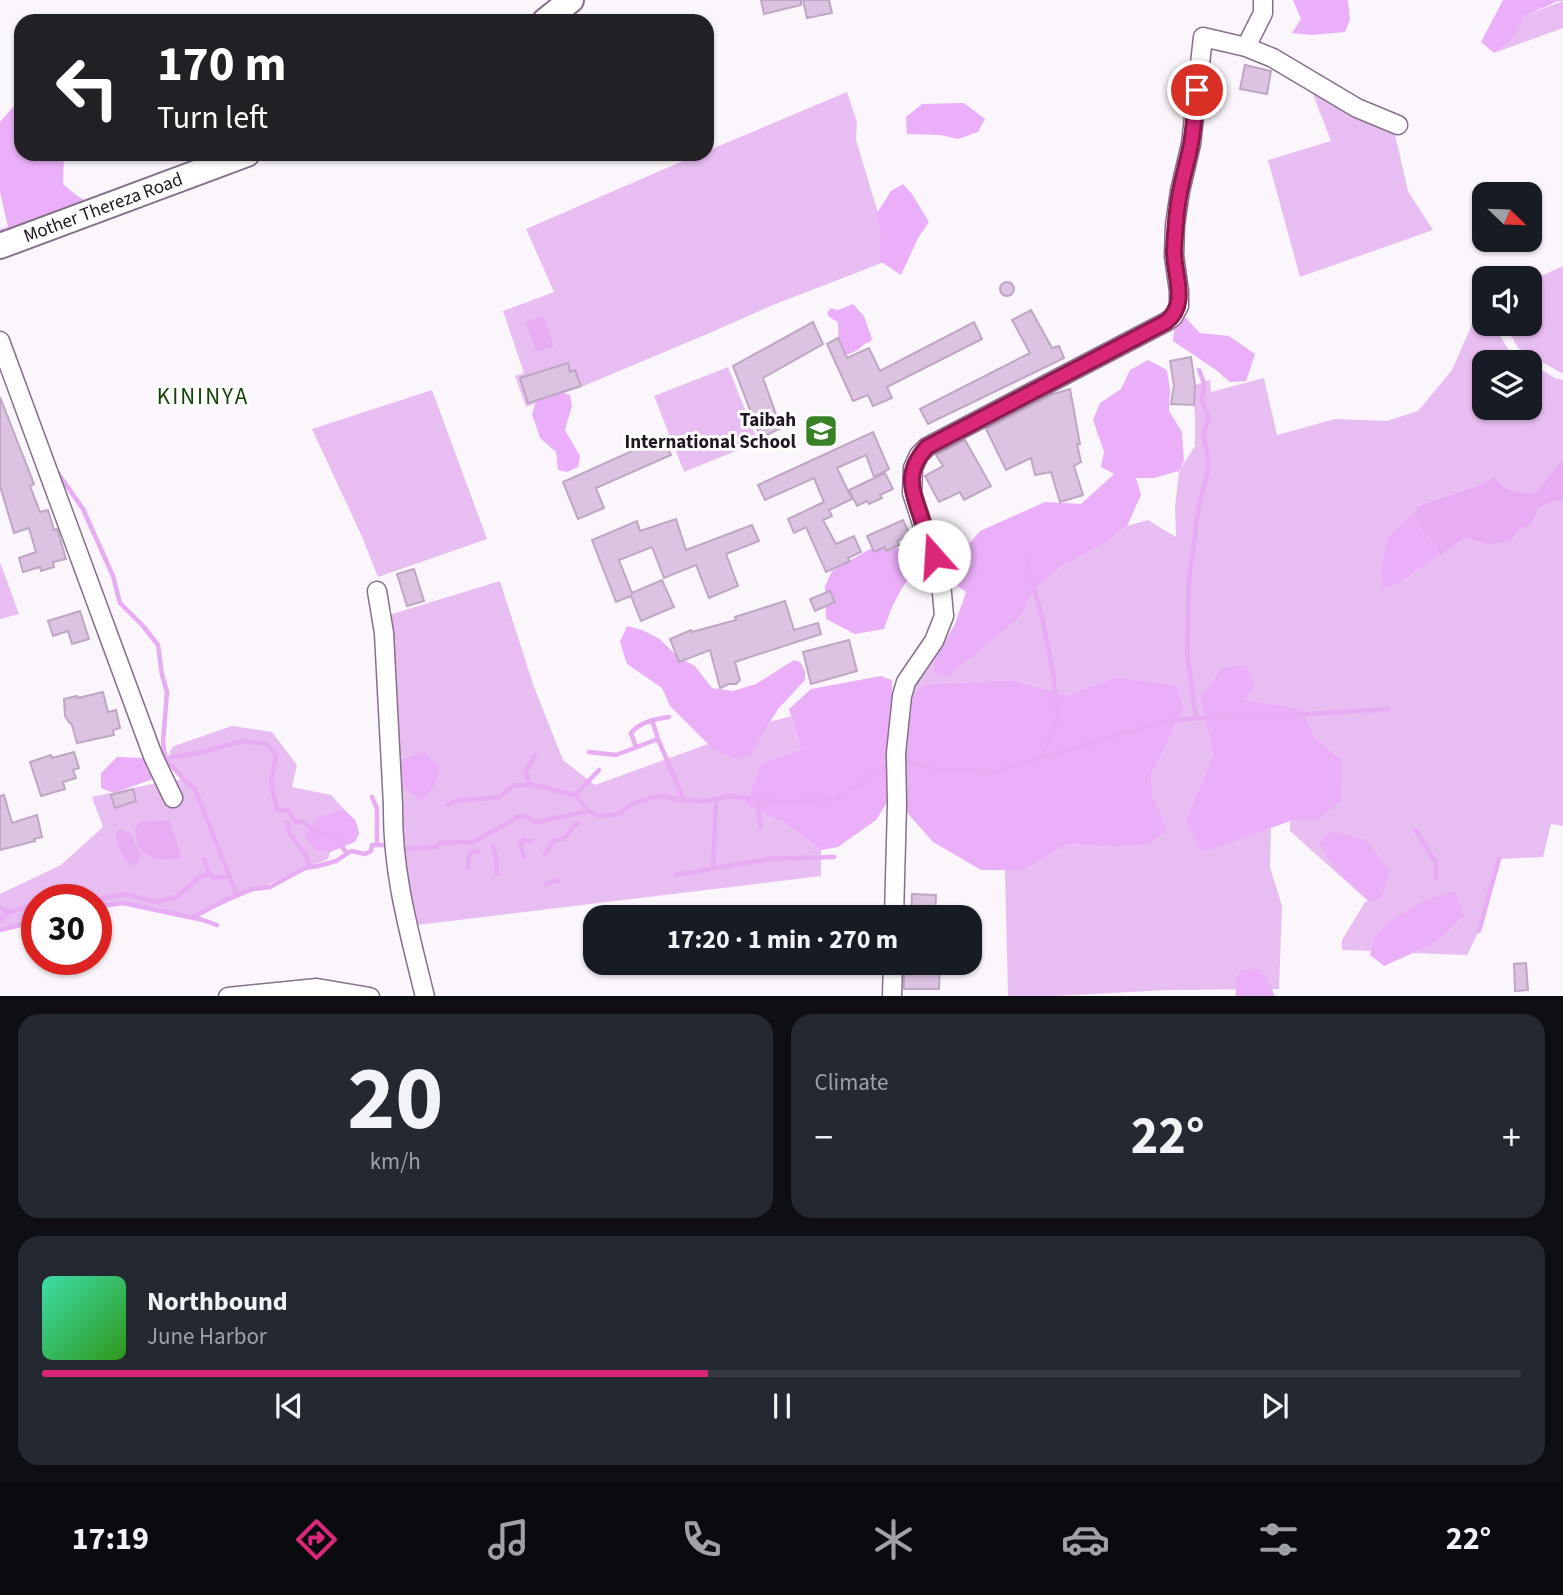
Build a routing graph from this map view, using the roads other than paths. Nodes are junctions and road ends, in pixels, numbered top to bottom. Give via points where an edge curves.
1 (571, 0) edge
2 (1263, 0) edge
3 (554, 14) edge
4 (1247, 47) junction
5 (1398, 125) dead end
6 (228, 161) edge
7 (0, 246) edge
8 (0, 341) edge
9 (376, 591) dead end
10 (173, 798) dead end
11 (894, 905) edge
12 (892, 975) edge
13 (228, 996) edge
14 (370, 996) edge
15 (425, 996) edge
16 (891, 996) edge

1 - 3 street
2 - 4 street via 1263,13
4 - 5 street via 1357,108
4 - 11 street via 1203,37 1191,144 1175,225 1179,306 1173,317 956,430 927,447 913,468 912,493 941,582 944,616 902,696 896,753
6 - 7 street, Mother Thereza Road
8 - 10 street via 124,679
9 - 15 street via 384,633 394,851
12 - 16 street
13 - 14 street via 317,988

